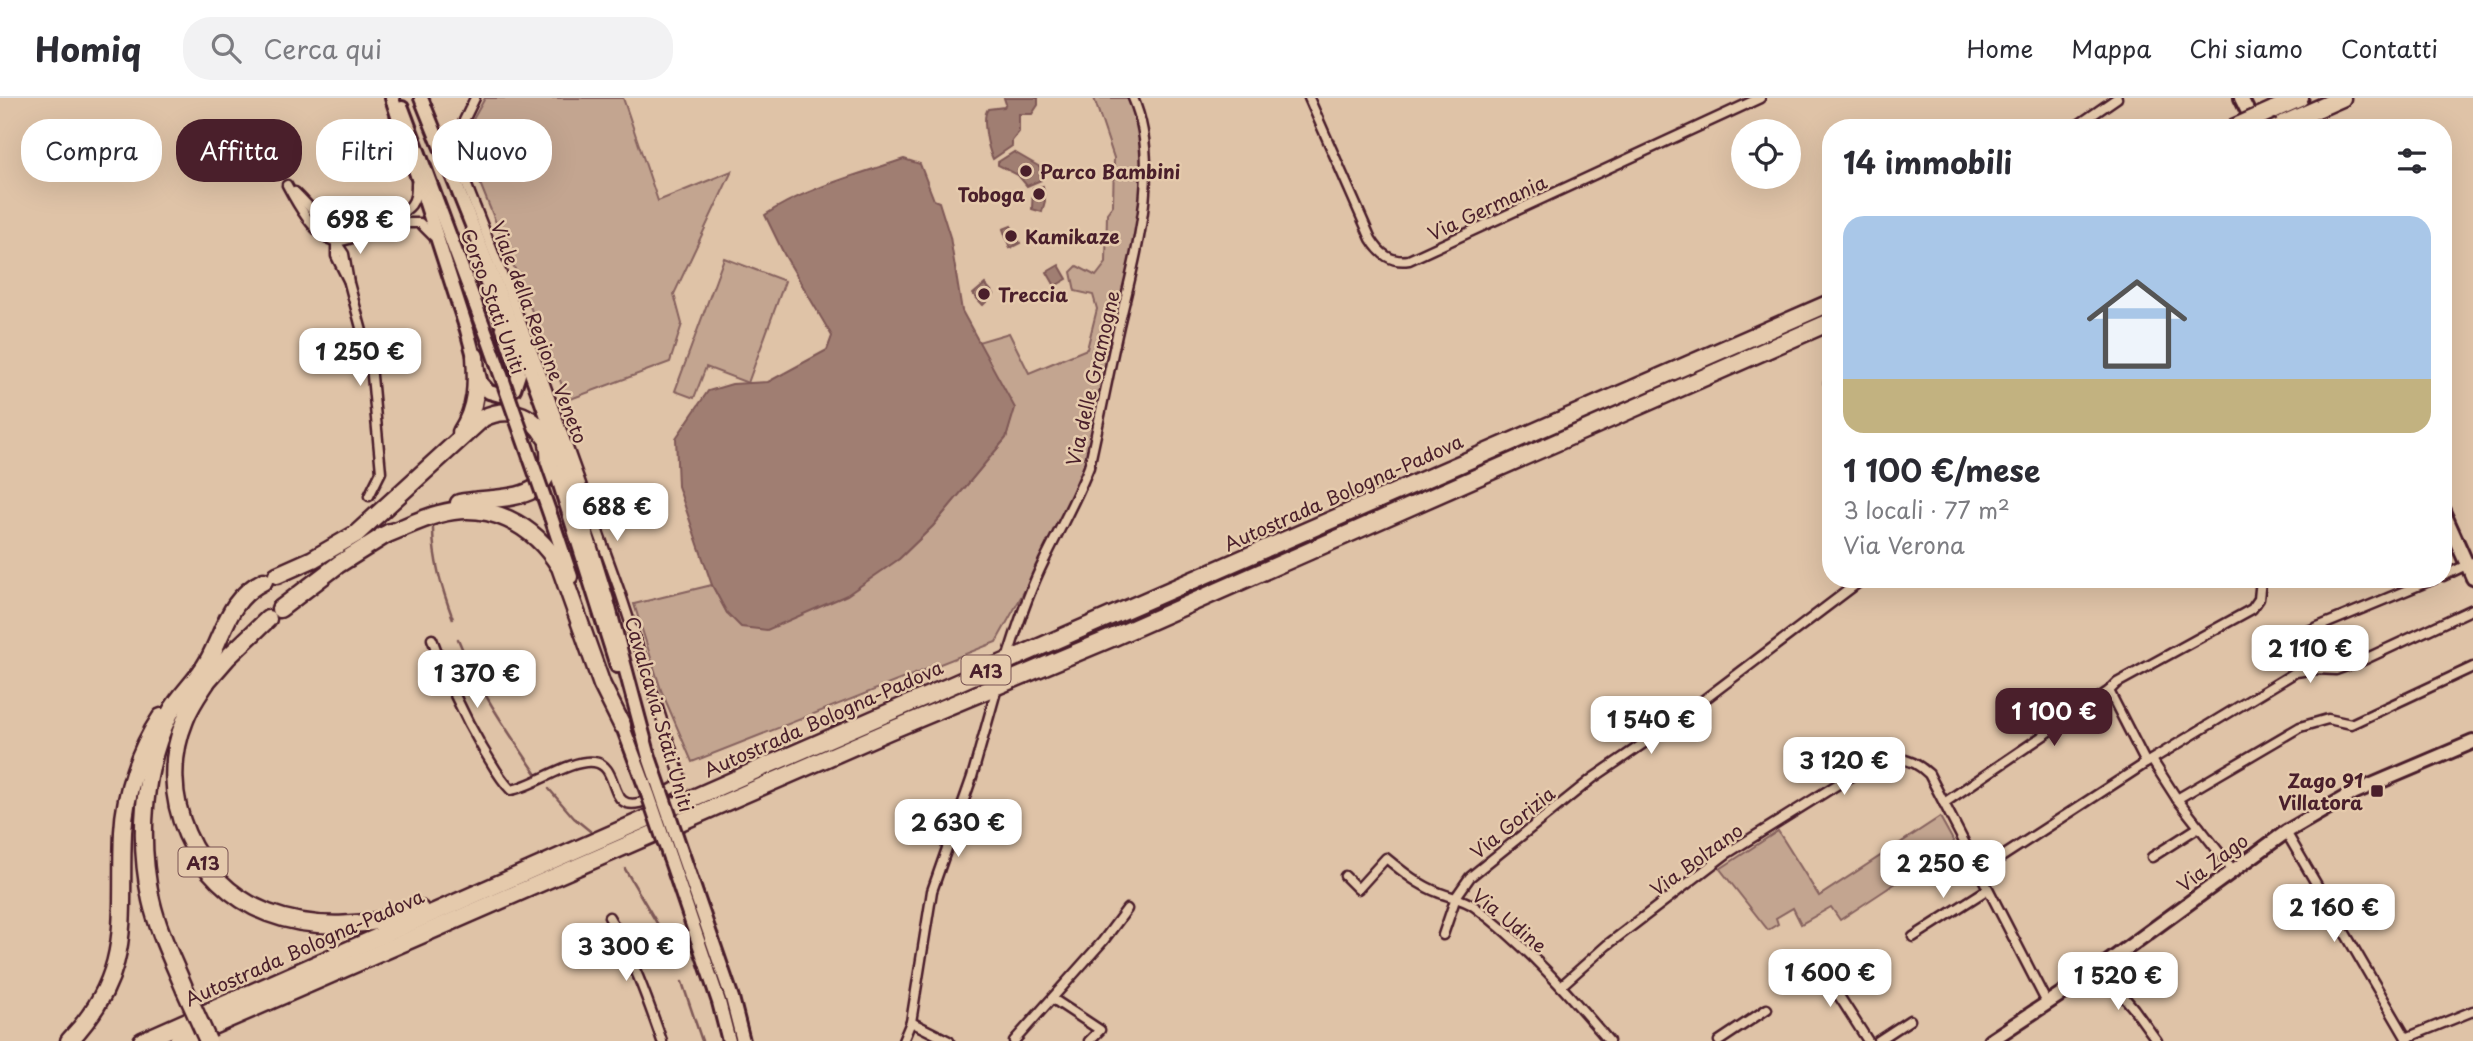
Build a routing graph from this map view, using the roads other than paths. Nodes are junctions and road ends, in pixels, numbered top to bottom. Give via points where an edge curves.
1 (392, 98) edge
2 (398, 98) edge
3 (421, 98) edge
4 (429, 98) edge
5 (475, 98) edge
6 (1133, 98) edge
7 (1309, 98) edge
8 (1760, 98) edge
9 (2117, 98) edge
10 (2241, 98) edge
11 (2300, 98) edge
12 (2342, 98) edge
13 (428, 114) junction
14 (399, 119) edge
15 (2087, 119) edge
16 (2252, 119) edge
17 (2253, 119) edge
18 (2294, 119) edge
19 (418, 180) edge
20 (416, 182) edge
21 (379, 225) junction
22 (338, 230) junction
23 (336, 242) junction
24 (438, 242) junction
25 (494, 302) junction
26 (1822, 306) edge
27 (1822, 326) edge
28 (475, 356) junction
29 (547, 440) junction
30 (440, 459) junction
31 (569, 477) joint
32 (369, 496) dead end
33 (551, 517) joint
34 (2452, 529) edge
35 (382, 536) junction
36 (2470, 563) edge
37 (2452, 572) edge
38 (2473, 578) edge
39 (1851, 588) edge
40 (2260, 588) edge
41 (2412, 588) edge
42 (2473, 610) edge
43 (2308, 631) dead end
44 (432, 639) dead end
45 (1009, 653) dead end
46 (206, 665) junction
47 (2473, 667) edge
48 (206, 683) junction
49 (2109, 691) junction
50 (995, 695) dead end
51 (622, 725) junction
52 (165, 727) junction
53 (2473, 742) edge
54 (649, 757) junction
55 (2149, 762) junction
56 (759, 769) junction
57 (654, 791) junction
58 (2177, 799) junction
59 (1944, 803) junction
60 (2199, 827) junction
61 (2286, 832) junction
62 (676, 855) junction
63 (2152, 857) dead end
64 (2233, 870) junction
65 (1980, 872) junction
66 (1345, 876) dead end
67 (1989, 889) junction
68 (1456, 897) junction
69 (1127, 909) dead end
70 (609, 917) dead end
71 (1443, 935) dead end
72 (1913, 937) dead end
73 (1816, 960) dead end
74 (2100, 968) junction
75 (1561, 986) junction
76 (279, 996) junction
77 (1053, 999) junction
78 (2047, 1003) junction
79 (1767, 1009) dead end
80 (2473, 1011) edge
81 (1910, 1020) dead end
82 (911, 1022) junction
83 (2407, 1040) edge
84 (69, 1041) edge
85 (142, 1041) edge
86 (178, 1041) edge
87 (198, 1041) edge
88 (208, 1041) edge
89 (662, 1041) edge
90 (729, 1041) edge
91 (743, 1041) edge
92 (903, 1041) edge
93 (949, 1041) edge
94 (1014, 1041) edge
95 (1089, 1041) edge
96 (1609, 1041) edge
97 (1719, 1041) edge
98 (1868, 1041) edge
99 (1878, 1041) edge
100 (1990, 1041) edge
101 (2157, 1041) edge

1 - 14 main road
2 - 33 main road, Corso Stati Uniti, bridge
3 - 13 main road, Corso Stati Uniti
3 - 25 main road
4 - 13 main road
5 - 44 street, Viale della Regione Veneto via 455,139 456,159 540,370 621,595 680,775 677,786 638,804 627,804 603,766 595,762 579,763 511,790 464,716
6 - 45 street, Via delle Gramogne via 1142,120 1145,157 1142,226 1135,262 1089,467 1023,607
7 - 8 street, Via Germania via 1371,239 1383,255 1397,261 1409,260
9 - 15 street
10 - 16 main road
11 - 17 highway, bridge
12 - 18 highway
13 - 31 main road, Corso Stati Uniti
19 - 24 main road
20 - 21 street via 412,204
21 - 22 street
21 - 23 street via 361,236
21 - 24 street via 420,223
22 - 23 street
22 - 23 street via 321,220 287,185 317,230
23 - 32 street via 344,254 371,365 381,472
24 - 28 main road
25 - 28 main road via 518,369 514,388 500,395 489,392 481,383
25 - 29 main road
26 - 56 highway, Autostrada Bologna-Padova / A13
27 - 76 highway, Autostrada Bologna-Padova / A13 via 1114,637
28 - 30 highway via 476,390 469,419
29 - 30 highway via 523,415 497,413 477,423
29 - 35 highway via 550,457 545,475 524,494 441,508
29 - 54 main road via 631,713
30 - 46 highway via 356,534 253,586 231,609
31 - 54 main road, Cavalcavia Stati Uniti
33 - 51 main road, Cavalcavia Stati Uniti
34 - 36 main road
35 - 48 highway via 274,614
35 - 51 highway via 440,513 472,510 503,516 531,532 560,567 602,685
36 - 37 street
36 - 38 main road
39 - 68 street, Via Gorizia via 1593,778 1470,877
40 - 49 street via 2252,609
41 - 43 street
42 - 55 street via 2336,670 2296,672
46 - 52 highway
46 - 84 highway via 161,716 146,741 129,792 123,831 119,952 99,1004
47 - 58 street via 2351,724 2328,719 2300,727
48 - 52 highway
48 - 56 highway, A13 via 186,717 176,752 174,790 182,824 201,859 226,888 260,909 300,921 357,923 408,913 620,820
49 - 55 street
49 - 59 street
50 - 82 street via 932,891
51 - 57 main road, Cavalcavia Stati Uniti
52 - 88 highway, bridge via 155,753 145,812 146,869 152,902
53 - 61 main road, Via Zago via 2353,793
54 - 57 main road, Cavalcavia Stati Uniti
55 - 58 street
55 - 65 street
56 - 85 highway, Autostrada Bologna-Padova / A13
57 - 62 main road, Cavalcavia Stati Uniti, bridge
58 - 60 street
59 - 65 street, Via Bolzano
59 - 75 street, Via Bolzano via 1920,765 1905,758 1877,761 1726,854
60 - 63 street
60 - 64 street
61 - 64 main road, Via Zago
61 - 83 street
62 - 90 main road
62 - 91 main road, Cavalcavia Stati Uniti via 732,998
64 - 74 main road, Via Zago
65 - 67 street, Via Bolzano
66 - 68 street, Via Udine via 1358,889 1386,858 1411,878
67 - 72 street
67 - 78 street, Via Bolzano
68 - 71 street, Via Gorizia
68 - 75 street, Via Udine via 1493,922
69 - 77 street
70 - 89 street via 625,944
73 - 98 street
74 - 78 main road, Via Zago
74 - 101 street
75 - 96 street, Via Udine
76 - 86 highway, Autostrada Bologna-Padova / A13
76 - 87 highway
77 - 94 street
77 - 95 street via 1100,1030
78 - 100 main road, Via Zago
79 - 97 street
80 - 83 street
81 - 99 street
82 - 92 street
82 - 93 street

